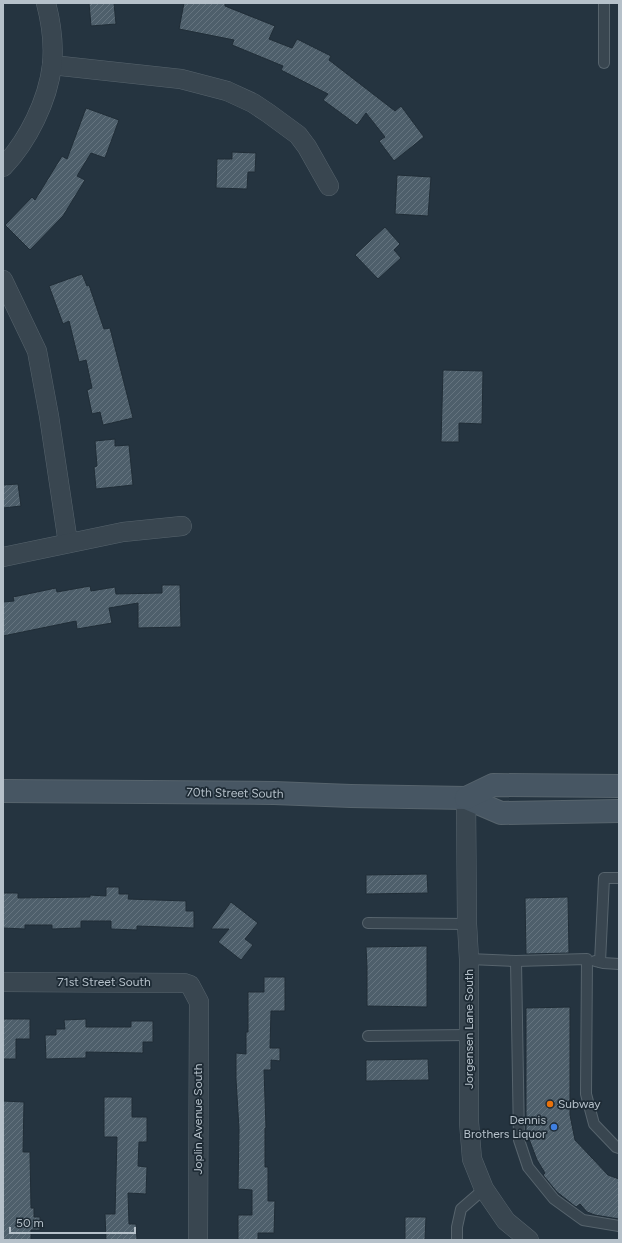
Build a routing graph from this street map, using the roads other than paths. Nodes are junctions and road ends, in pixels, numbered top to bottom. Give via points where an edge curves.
1 (46, 3) edge
2 (604, 3) edge
3 (604, 63) dead end
4 (52, 66) junction
5 (3, 166) edge
6 (329, 186) dead end
7 (3, 280) edge
8 (182, 526) dead end
9 (68, 543) junction
10 (3, 557) edge
11 (619, 786) edge
12 (3, 791) edge
13 (466, 798) junction
14 (619, 811) edge
15 (619, 878) edge
16 (368, 923) dead end
17 (467, 924) junction
18 (469, 959) junction
19 (587, 959) junction
20 (516, 960) junction
21 (600, 962) junction
22 (619, 964) edge
23 (3, 982) edge
24 (197, 998) joint
25 (470, 1035) junction
26 (368, 1036) dead end
27 (619, 1148) edge
28 (484, 1189) junction
29 (619, 1226) edge
30 (198, 1240) edge
31 (456, 1240) edge
32 (529, 1240) edge

1 - 4 street
2 - 3 lane
4 - 5 street via 43,100 33,124
4 - 6 street via 180,79 227,91 253,103 298,136
7 - 9 street via 37,351
8 - 9 street via 123,532
9 - 10 street
11 - 13 main road, 70th Street South via 493,785
12 - 13 main road, 70th Street South via 274,792
13 - 14 main road, 70th Street South via 501,813
13 - 17 street, Jorgensen Lane South
15 - 21 lane via 604,878
16 - 17 lane
17 - 18 street, Jorgensen Lane South
18 - 20 lane
18 - 25 street, Jorgensen Lane South
19 - 20 lane
19 - 21 lane
19 - 27 lane via 586,1094 594,1124
20 - 29 lane via 519,1140 528,1167 554,1199 583,1220
21 - 22 lane
23 - 24 street, 71st Street South via 184,983 190,985
24 - 30 street, Joplin Avenue South
25 - 26 lane
25 - 28 street, Jorgensen Lane South via 469,1122 472,1158
28 - 31 lane via 461,1209 456,1227
28 - 32 street, Jorgensen Lane South via 506,1221

